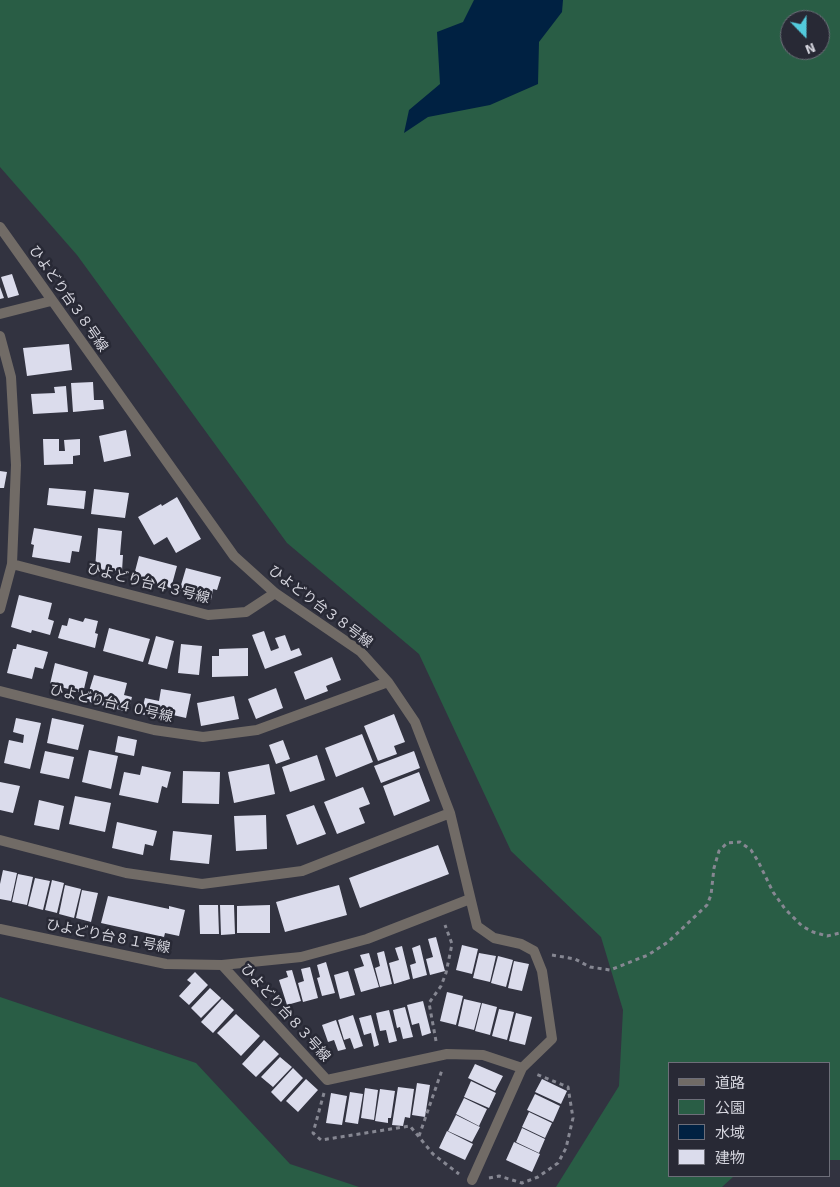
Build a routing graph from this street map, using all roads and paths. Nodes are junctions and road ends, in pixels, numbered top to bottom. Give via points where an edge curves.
1 (0, 227) edge
2 (51, 301) junction
3 (0, 314) edge
4 (0, 336) edge
5 (12, 564) junction
6 (275, 593) junction
7 (0, 609) edge
8 (388, 682) junction
9 (0, 691) edge
10 (450, 813) junction
11 (0, 840) edge
12 (470, 899) junction
13 (440, 911) junction
14 (0, 929) edge
15 (840, 933) edge
16 (534, 951) junction
17 (222, 965) junction
18 (443, 1055) junction
19 (522, 1068) junction
20 (327, 1080) junction
21 (419, 1136) junction
22 (472, 1180) junction

1 - 2 street, ひよどり台３８号線
2 - 3 street
2 - 6 street, ひよどり台３８号線 via 234,556
4 - 5 street via 11,377 16,455
5 - 6 street, ひよどり台４３号線 via 208,615 246,612
5 - 7 street
6 - 8 street, ひよどり台３８号線 via 360,651
8 - 9 street, ひよどり台４０号線 via 258,730 203,736 154,730
8 - 10 street, ひよどり台３８号線 via 415,722
10 - 11 street via 302,871 202,884 126,873
10 - 12 street
12 - 13 street, ひよどり台８１号線
12 - 16 street via 477,926 494,938 521,944
13 - 17 street, ひよどり台８１号線 via 367,939 301,957
13 - 18 path via 452,944 446,974 428,1003
14 - 17 street, ひよどり台８１号線 via 166,964
15 - 16 path via 827,936 802,926 773,892 750,850 740,842 727,843 719,851 707,905 648,956 610,970
16 - 19 street via 542,972 552,1039
17 - 20 street, ひよどり台８３号線
18 - 19 street, ひよどり台８３号線 via 483,1055
18 - 20 street, ひよどり台８３号線
18 - 21 path
19 - 22 street
19 - 22 path via 568,1087 573,1118 566,1148 558,1163 538,1177 522,1183 499,1176
20 - 21 path via 313,1133 321,1140 410,1126
21 - 22 path via 433,1154 458,1174

